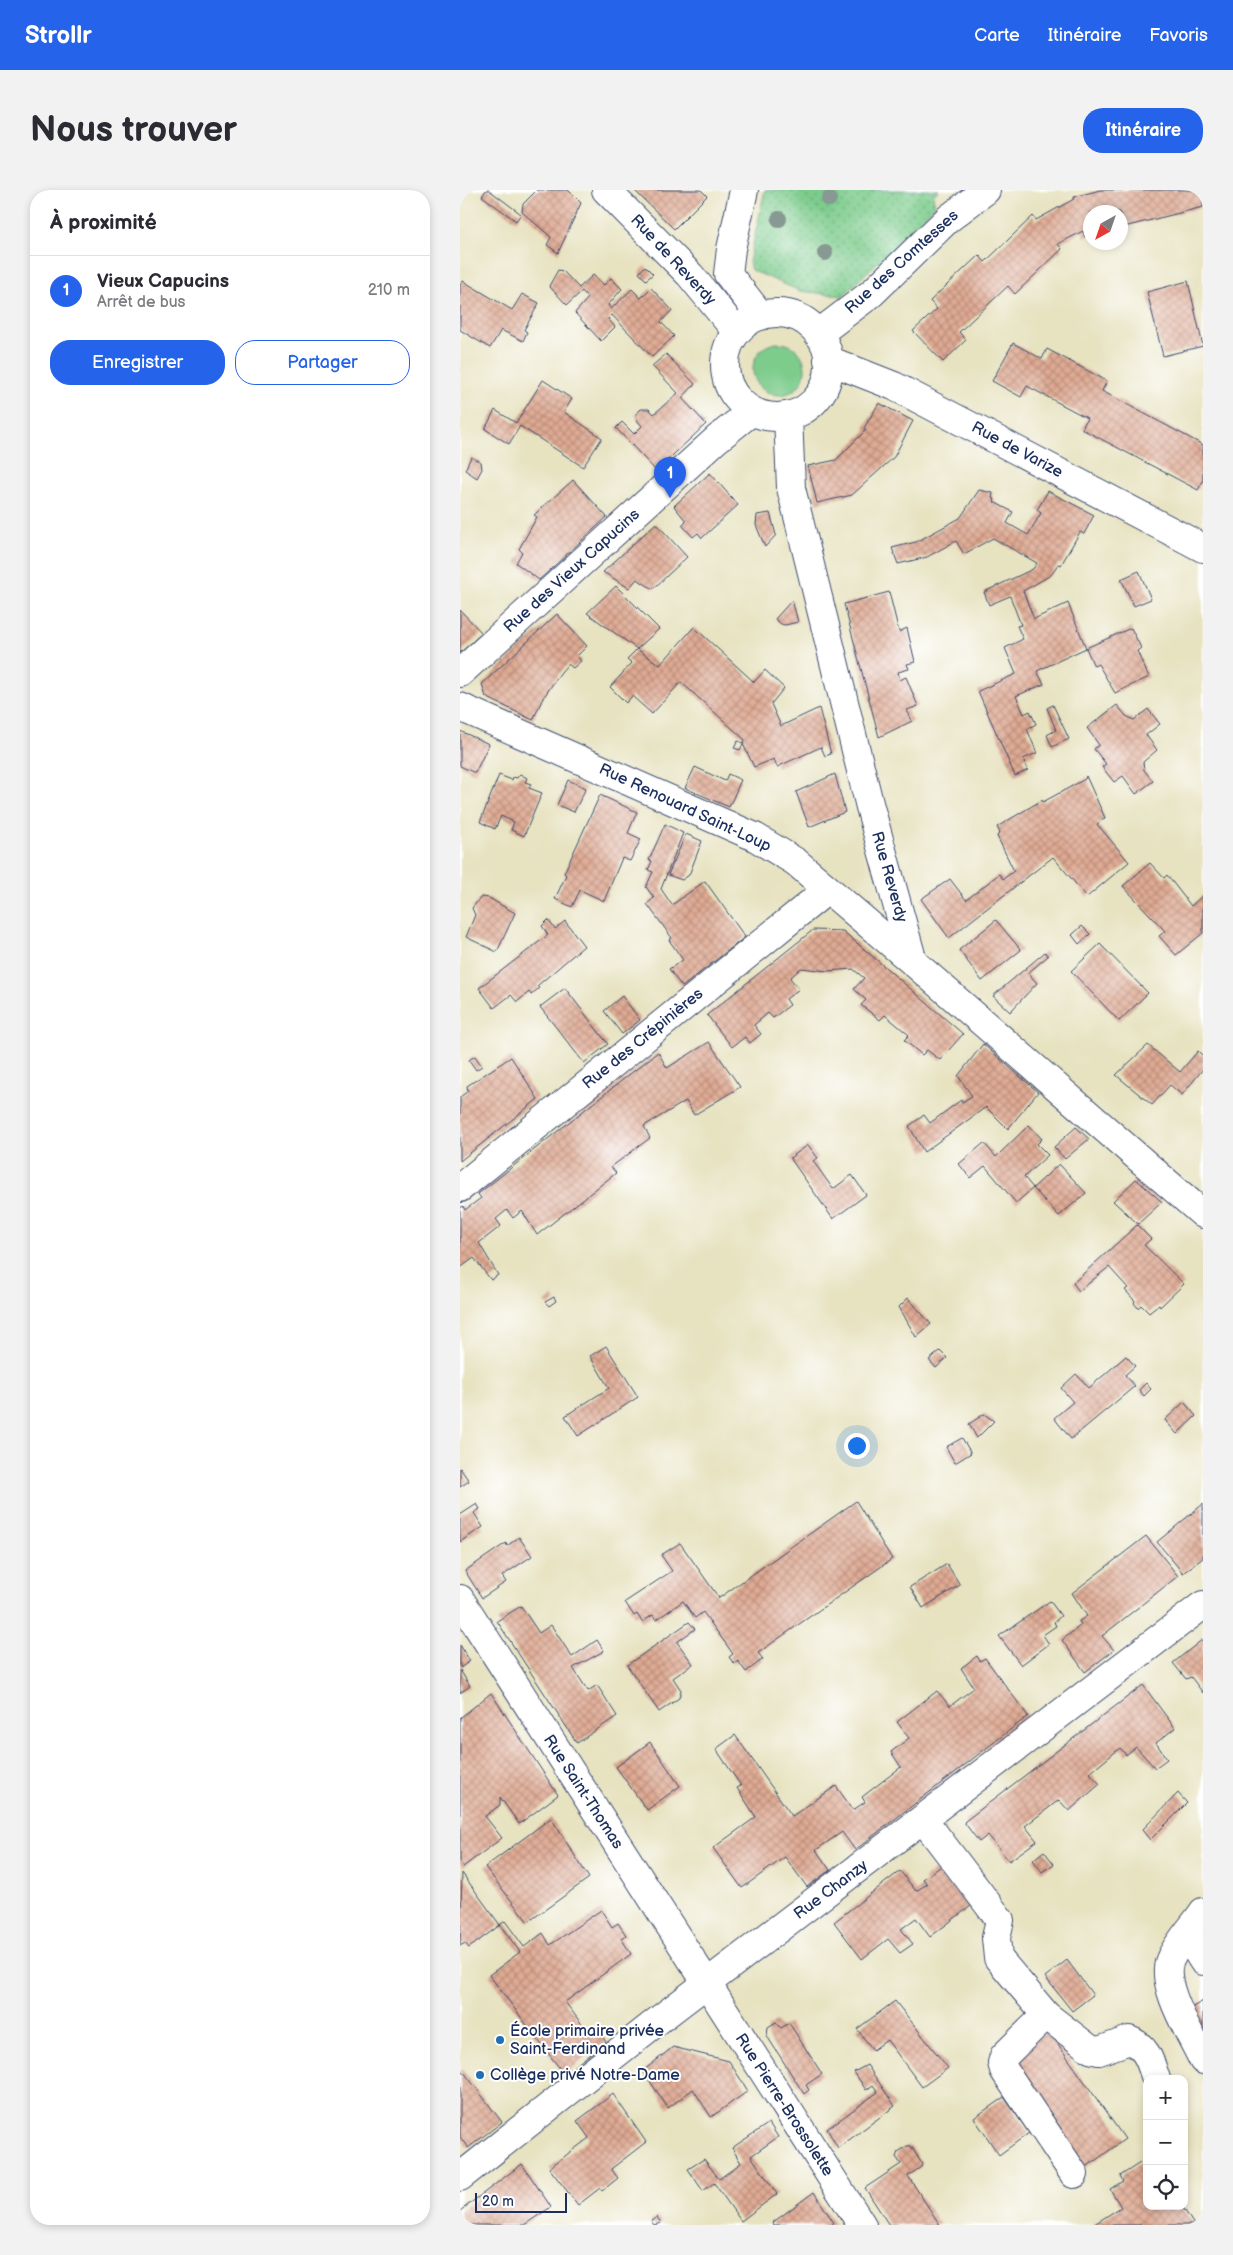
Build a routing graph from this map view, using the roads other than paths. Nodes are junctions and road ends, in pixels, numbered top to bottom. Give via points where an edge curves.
1 (606, 190) edge
2 (744, 190) edge
3 (975, 193) edge
4 (728, 274) junction
5 (695, 281) junction
6 (761, 316) junction
7 (737, 332) junction
8 (818, 334) junction
9 (828, 360) junction
10 (752, 411) junction
11 (788, 416) junction
12 (1203, 548) edge
13 (460, 673) edge
14 (460, 706) edge
15 (827, 890) junction
16 (913, 962) junction
17 (460, 1188) edge
18 (1203, 1214) edge
19 (460, 1599) edge
20 (1203, 1605) edge
21 (923, 1819) junction
22 (1203, 1912) edge
23 (1187, 1935) junction
24 (1203, 1961) edge
25 (706, 1985) junction
26 (1046, 2015) junction
27 (1203, 2060) edge
28 (1155, 2075) edge
29 (1074, 2174) dead end
30 (460, 2176) edge
31 (862, 2225) edge

1 - 5 street, Rue de Reverdy
2 - 4 street via 730,249
3 - 8 street, Rue des Comtesses via 872,293
4 - 5 street
4 - 6 street
5 - 7 street, Rue de Reverdy
6 - 7 street
6 - 8 street via 792,316 807,323
7 - 10 street via 725,360 726,375 731,390
8 - 9 street
9 - 11 street via 825,385 819,396 800,412
9 - 12 street, Rue de Varize via 894,386
10 - 11 street via 770,417
10 - 13 street, Rue des Vieux Capucins via 717,439
11 - 16 street, Rue Reverdy via 790,488
14 - 15 street, Rue Renouard Saint-Loup via 755,837 796,862
15 - 16 street, Rue Renouard Saint-Loup
15 - 17 street, Rue des Crépinières
16 - 18 street
19 - 25 street, Rue Saint-Thomas
20 - 21 street, Rue Chanzy
21 - 25 street, Rue Chanzy
21 - 26 street via 1000,1920 996,1938 998,1958
22 - 23 street
23 - 24 street
23 - 27 street via 1170,1959 1167,1972 1169,1988
25 - 30 street, Rue Chanzy
25 - 31 street, Rue Pierre-Brossolette
26 - 28 street via 1090,2049 1099,2051 1129,2040 1137,2043 1146,2051
26 - 29 street via 1004,2056 1002,2063

